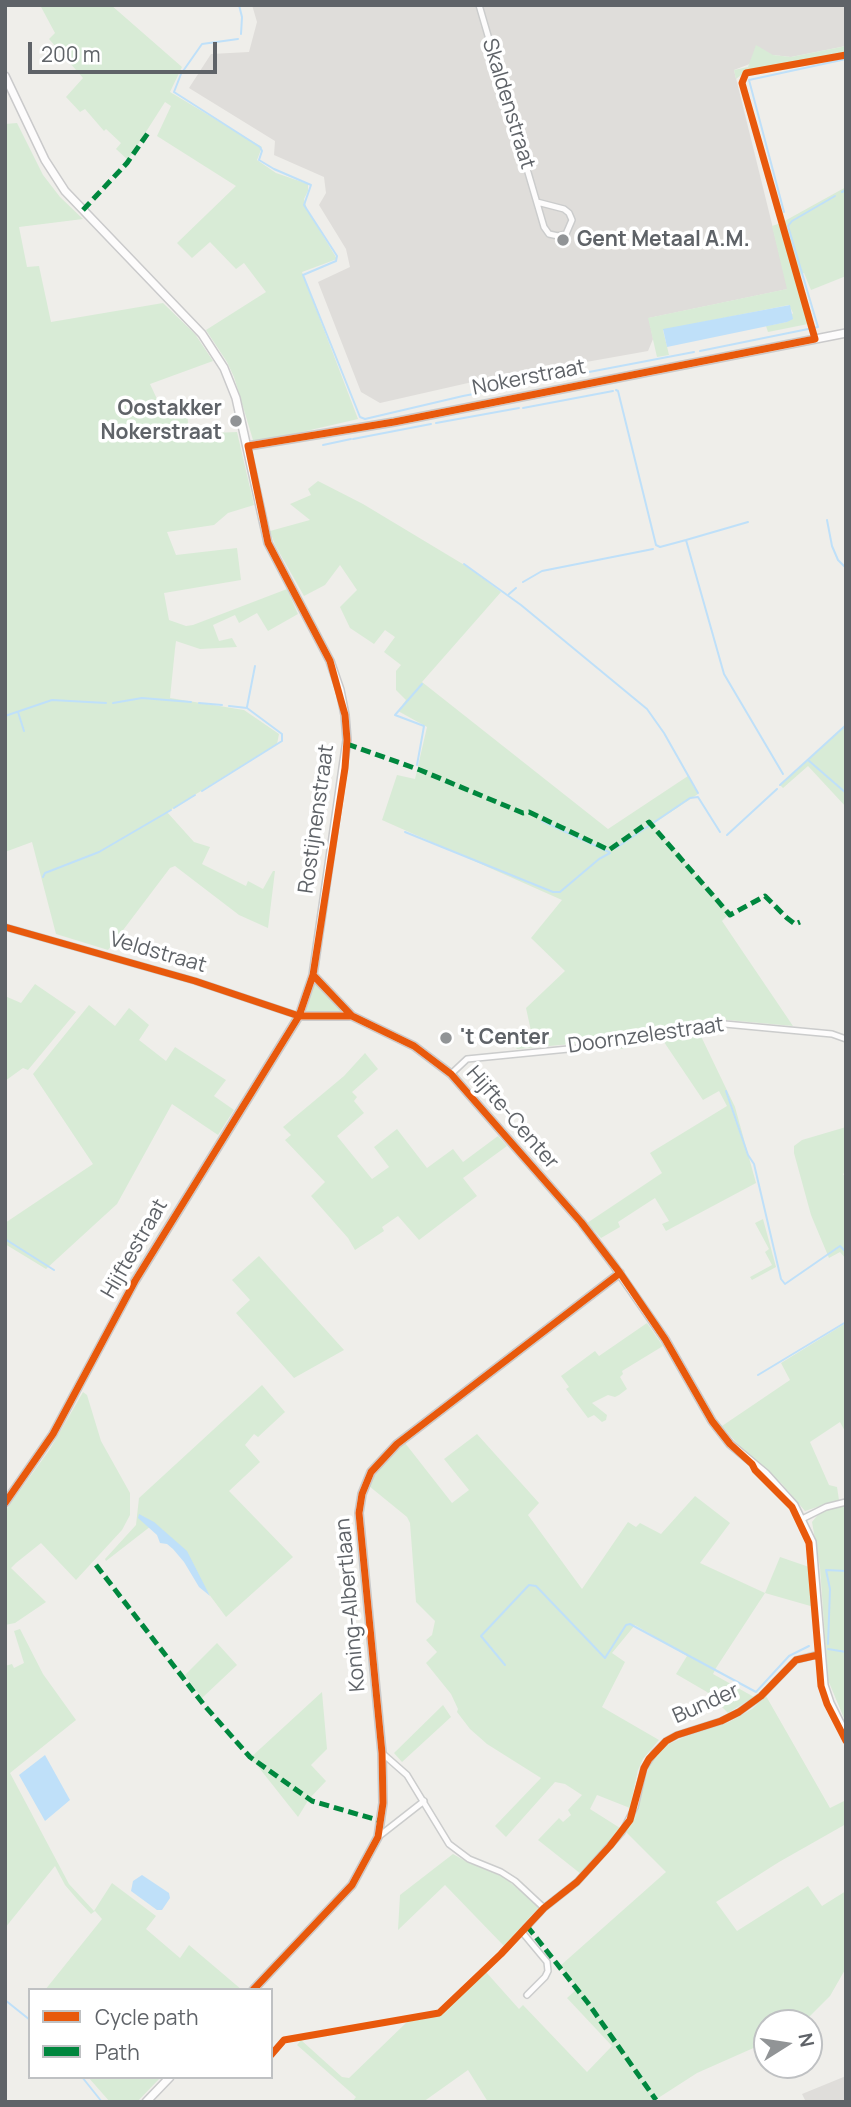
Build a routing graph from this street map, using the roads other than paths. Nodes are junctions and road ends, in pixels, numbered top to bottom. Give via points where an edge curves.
1 (479, 5) edge
2 (5, 76) edge
3 (537, 202) junction
4 (846, 332) edge
5 (248, 446) junction
6 (5, 927) edge
7 (313, 975) junction
8 (299, 1016) junction
9 (352, 1016) junction
10 (846, 1039) edge
11 (451, 1074) junction
12 (620, 1273) junction
13 (846, 1502) edge
14 (5, 1503) edge
15 (802, 1519) junction
16 (820, 1654) junction
17 (846, 1735) edge
18 (382, 1753) junction
19 (424, 1801) junction
20 (378, 1837) junction
21 (544, 1908) junction
22 (255, 1988) edge
23 (527, 1995) dead end
24 (168, 2079) edge
25 (146, 2102) edge

1 - 3 street, Skaldenstraat
2 - 5 street, Rostijnenstraat via 65,191 211,345 229,379
3 - 3 street, Skaldenstraat via 549,234 566,234 571,227 569,213
4 - 5 street, Nokerstraat
5 - 7 street, Rostijnenstraat via 268,543 330,661 345,715 345,768
6 - 8 street, Veldstraat
7 - 8 street, Rostijnenstraat
7 - 9 street, Hijfte-Center
8 - 9 street, Hijfte-Center
8 - 14 street, Hijftestraat via 135,1281 53,1434
9 - 11 street, Hijfte-Center via 414,1045
10 - 11 street, Doornzelestraat via 714,1023 619,1044 467,1059
11 - 12 street, Hijfte-Center
12 - 15 street, Hijfte-Center via 712,1421 730,1444 778,1485
12 - 18 street, Koning-Albertlaan via 397,1444 371,1472 359,1513
13 - 15 street
15 - 16 street, Hijfte-Center via 812,1542
16 - 17 street, Hijfte-Center via 824,1685
16 - 21 street, Bunder via 796,1660 739,1712 666,1741 644,1768 635,1807 622,1832 577,1882
18 - 19 street via 407,1775
18 - 20 street, Koning-Albertlaan
19 - 20 street
19 - 21 street via 457,1851 515,1881
20 - 22 street, Koning-Albertlaan via 352,1885
21 - 23 street, Bunder via 522,1932 547,1962 548,1971
24 - 25 street

